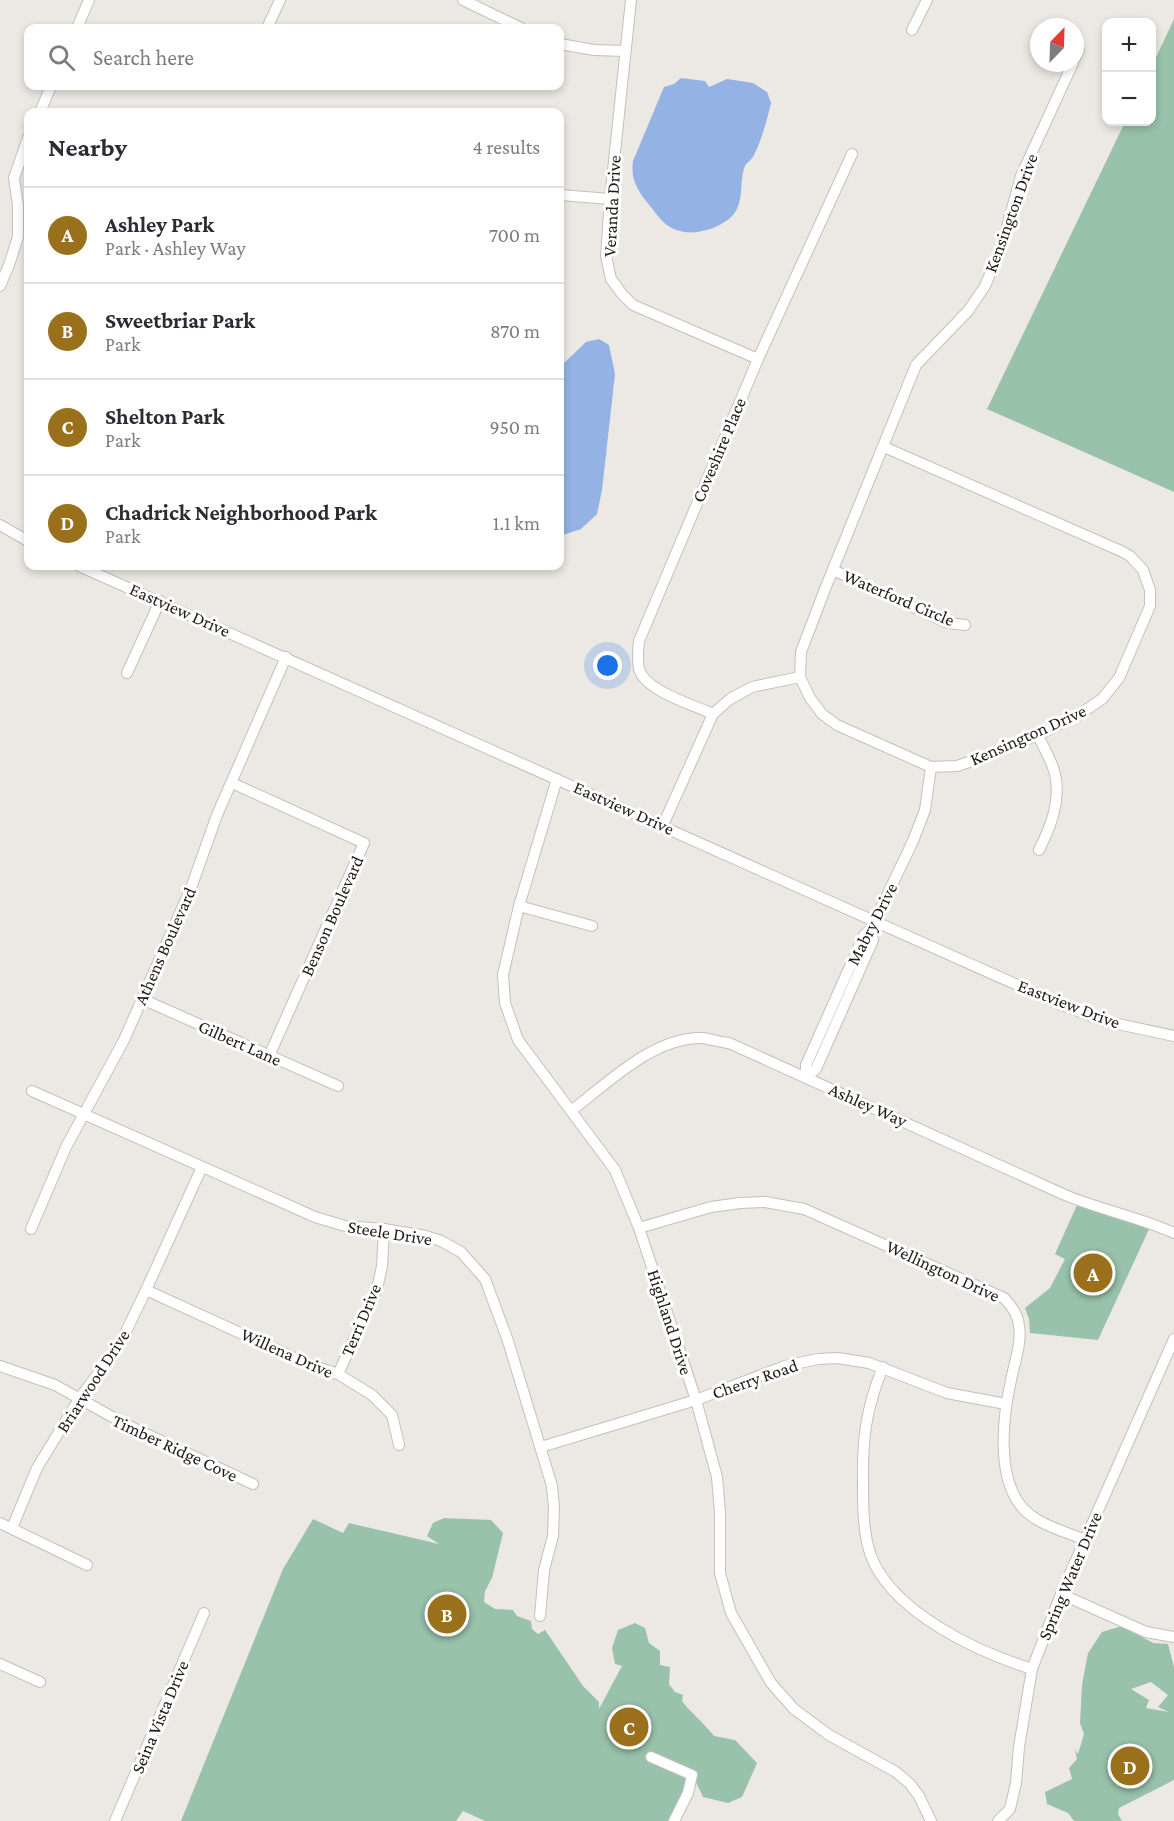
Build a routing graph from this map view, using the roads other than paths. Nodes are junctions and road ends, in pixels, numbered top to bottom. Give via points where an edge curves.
1 (89, 0) edge
2 (280, 0) edge
3 (463, 0) edge
4 (631, 0) edge
5 (927, 0) edge
6 (78, 24) edge
7 (269, 24) edge
8 (513, 24) edge
9 (912, 30) dead end
10 (564, 45) edge
11 (625, 51) junction
12 (1069, 72) edge
13 (49, 90) edge
14 (42, 108) edge
15 (24, 149) edge
16 (852, 154) dead end
17 (564, 195) edge
18 (610, 199) junction
19 (0, 286) edge
20 (758, 359) junction
21 (884, 447) junction
22 (0, 525) edge
23 (24, 539) edge
24 (88, 570) edge
25 (833, 570) junction
26 (160, 601) junction
27 (965, 625) dead end
28 (286, 657) junction
29 (127, 673) dead end
30 (800, 677) junction
31 (713, 714) junction
32 (1038, 735) junction
33 (932, 767) junction
34 (557, 779) junction
35 (232, 783) junction
36 (663, 825) junction
37 (1039, 850) dead end
38 (519, 906) junction
39 (873, 924) junction
40 (592, 926) dead end
41 (142, 999) junction
42 (1174, 1036) edge
43 (269, 1056) junction
44 (806, 1078) junction
45 (338, 1086) dead end
46 (32, 1091) dead end
47 (571, 1111) junction
48 (85, 1114) junction
49 (202, 1167) junction
50 (639, 1228) junction
51 (31, 1229) dead end
52 (384, 1229) junction
53 (1174, 1233) edge
54 (146, 1290) junction
55 (1174, 1339) edge
56 (0, 1366) edge
57 (883, 1368) junction
58 (338, 1374) junction
59 (78, 1399) junction
60 (696, 1400) junction
61 (1006, 1404) junction
62 (399, 1445) dead end
63 (541, 1447) junction
64 (253, 1484) dead end
65 (0, 1523) edge
66 (12, 1528) junction
67 (1085, 1540) junction
68 (87, 1564) dead end
69 (1062, 1594) junction
70 (204, 1613) dead end
71 (540, 1616) dead end
72 (1174, 1637) edge
73 (0, 1664) edge
74 (1032, 1669) junction
75 (40, 1682) dead end
76 (651, 1757) dead end
77 (115, 1821) edge
78 (674, 1821) edge
79 (931, 1821) edge
80 (998, 1821) edge

1 - 6 street
2 - 7 street
3 - 8 street
4 - 11 street, Veranda Drive
5 - 9 street
10 - 11 street
11 - 18 street, Veranda Drive
12 - 21 street, Kensington Drive via 1021,176 1001,248 985,286 968,311 916,365
13 - 14 street
15 - 19 street via 14,178 18,237
16 - 20 street, Coveshire Place
17 - 18 street
18 - 20 street, Veranda Drive via 606,256 611,279 621,294 633,305
20 - 31 street, Coveshire Place via 639,641 639,671 648,683
21 - 25 street, Kensington Drive
21 - 32 street, Kensington Drive via 1121,551 1143,570 1150,590 1150,606 1119,678 1102,699
22 - 23 street
24 - 26 street, Eastview Drive
25 - 27 street, Waterford Circle via 948,623
25 - 30 street, Kensington Drive via 801,652
26 - 28 street, Eastview Drive
26 - 29 street
28 - 34 street, Eastview Drive
28 - 35 street, Athens Boulevard
30 - 31 street via 753,687
30 - 33 street, Kensington Drive via 822,714 837,725
31 - 36 street
32 - 33 street, Kensington Drive via 957,766
32 - 37 street via 1055,773 1057,798 1051,826
33 - 39 street, Mabry Drive via 925,810
34 - 36 street, Eastview Drive
34 - 38 street, Highland Drive
35 - 41 street, Athens Boulevard
35 - 43 street, Benson Boulevard via 364,843
36 - 39 street, Eastview Drive
38 - 40 street
38 - 47 street, Highland Drive via 503,975 504,1003 518,1040
39 - 42 street, Eastview Drive via 1083,1013
39 - 44 street, Mabry Drive via 873,940 816,1069
41 - 43 street, Gilbert Lane
41 - 48 street, Athens Boulevard
43 - 45 street, Gilbert Lane
44 - 47 street, Ashley Way via 729,1043 702,1038 675,1041 646,1053
44 - 53 street, Ashley Way via 1065,1195
46 - 48 street, Steele Drive
47 - 50 street, Highland Drive via 615,1170
48 - 49 street, Steele Drive
48 - 51 street, Athens Boulevard via 66,1147
49 - 52 street, Steele Drive via 315,1217 345,1226
49 - 54 street, Briarwood Drive
50 - 60 street, Highland Drive
50 - 61 street, Wellington Drive via 711,1207 740,1203 765,1202 804,1209 996,1293 1013,1307 1019,1326
52 - 58 street, Terri Drive via 377,1288
52 - 63 street, Steele Drive via 441,1241 461,1252 484,1279
54 - 58 street, Willena Drive
54 - 59 street, Briarwood Drive via 120,1344
55 - 67 street, Spring Water Drive
56 - 59 street, Timber Ridge Cove via 55,1385
57 - 60 street, Cherry Road via 854,1359 818,1359 785,1366
57 - 61 street, Cherry Road via 946,1393
57 - 74 street via 872,1394 862,1449 866,1535 872,1557 905,1603 926,1619 995,1657
58 - 62 street, Willena Drive via 372,1395 392,1415
59 - 64 street, Timber Ridge Cove via 124,1425
59 - 66 street, Briarwood Drive via 37,1468
60 - 63 street, Cherry Road
60 - 79 street, Highland Drive via 717,1477 720,1573 731,1612 771,1683 794,1708 829,1735 896,1772 919,1796
61 - 67 street, Wellington Drive via 1004,1461 1021,1506 1041,1521
63 - 71 street, Steele Drive via 554,1508
65 - 66 street
66 - 68 street
67 - 69 street, Spring Water Drive
69 - 72 street via 1146,1632
69 - 74 street, Spring Water Drive
70 - 77 street, Seina Vista Drive
73 - 75 street
74 - 80 street, Spring Water Drive via 1016,1783 1010,1809
76 - 78 street via 692,1775

